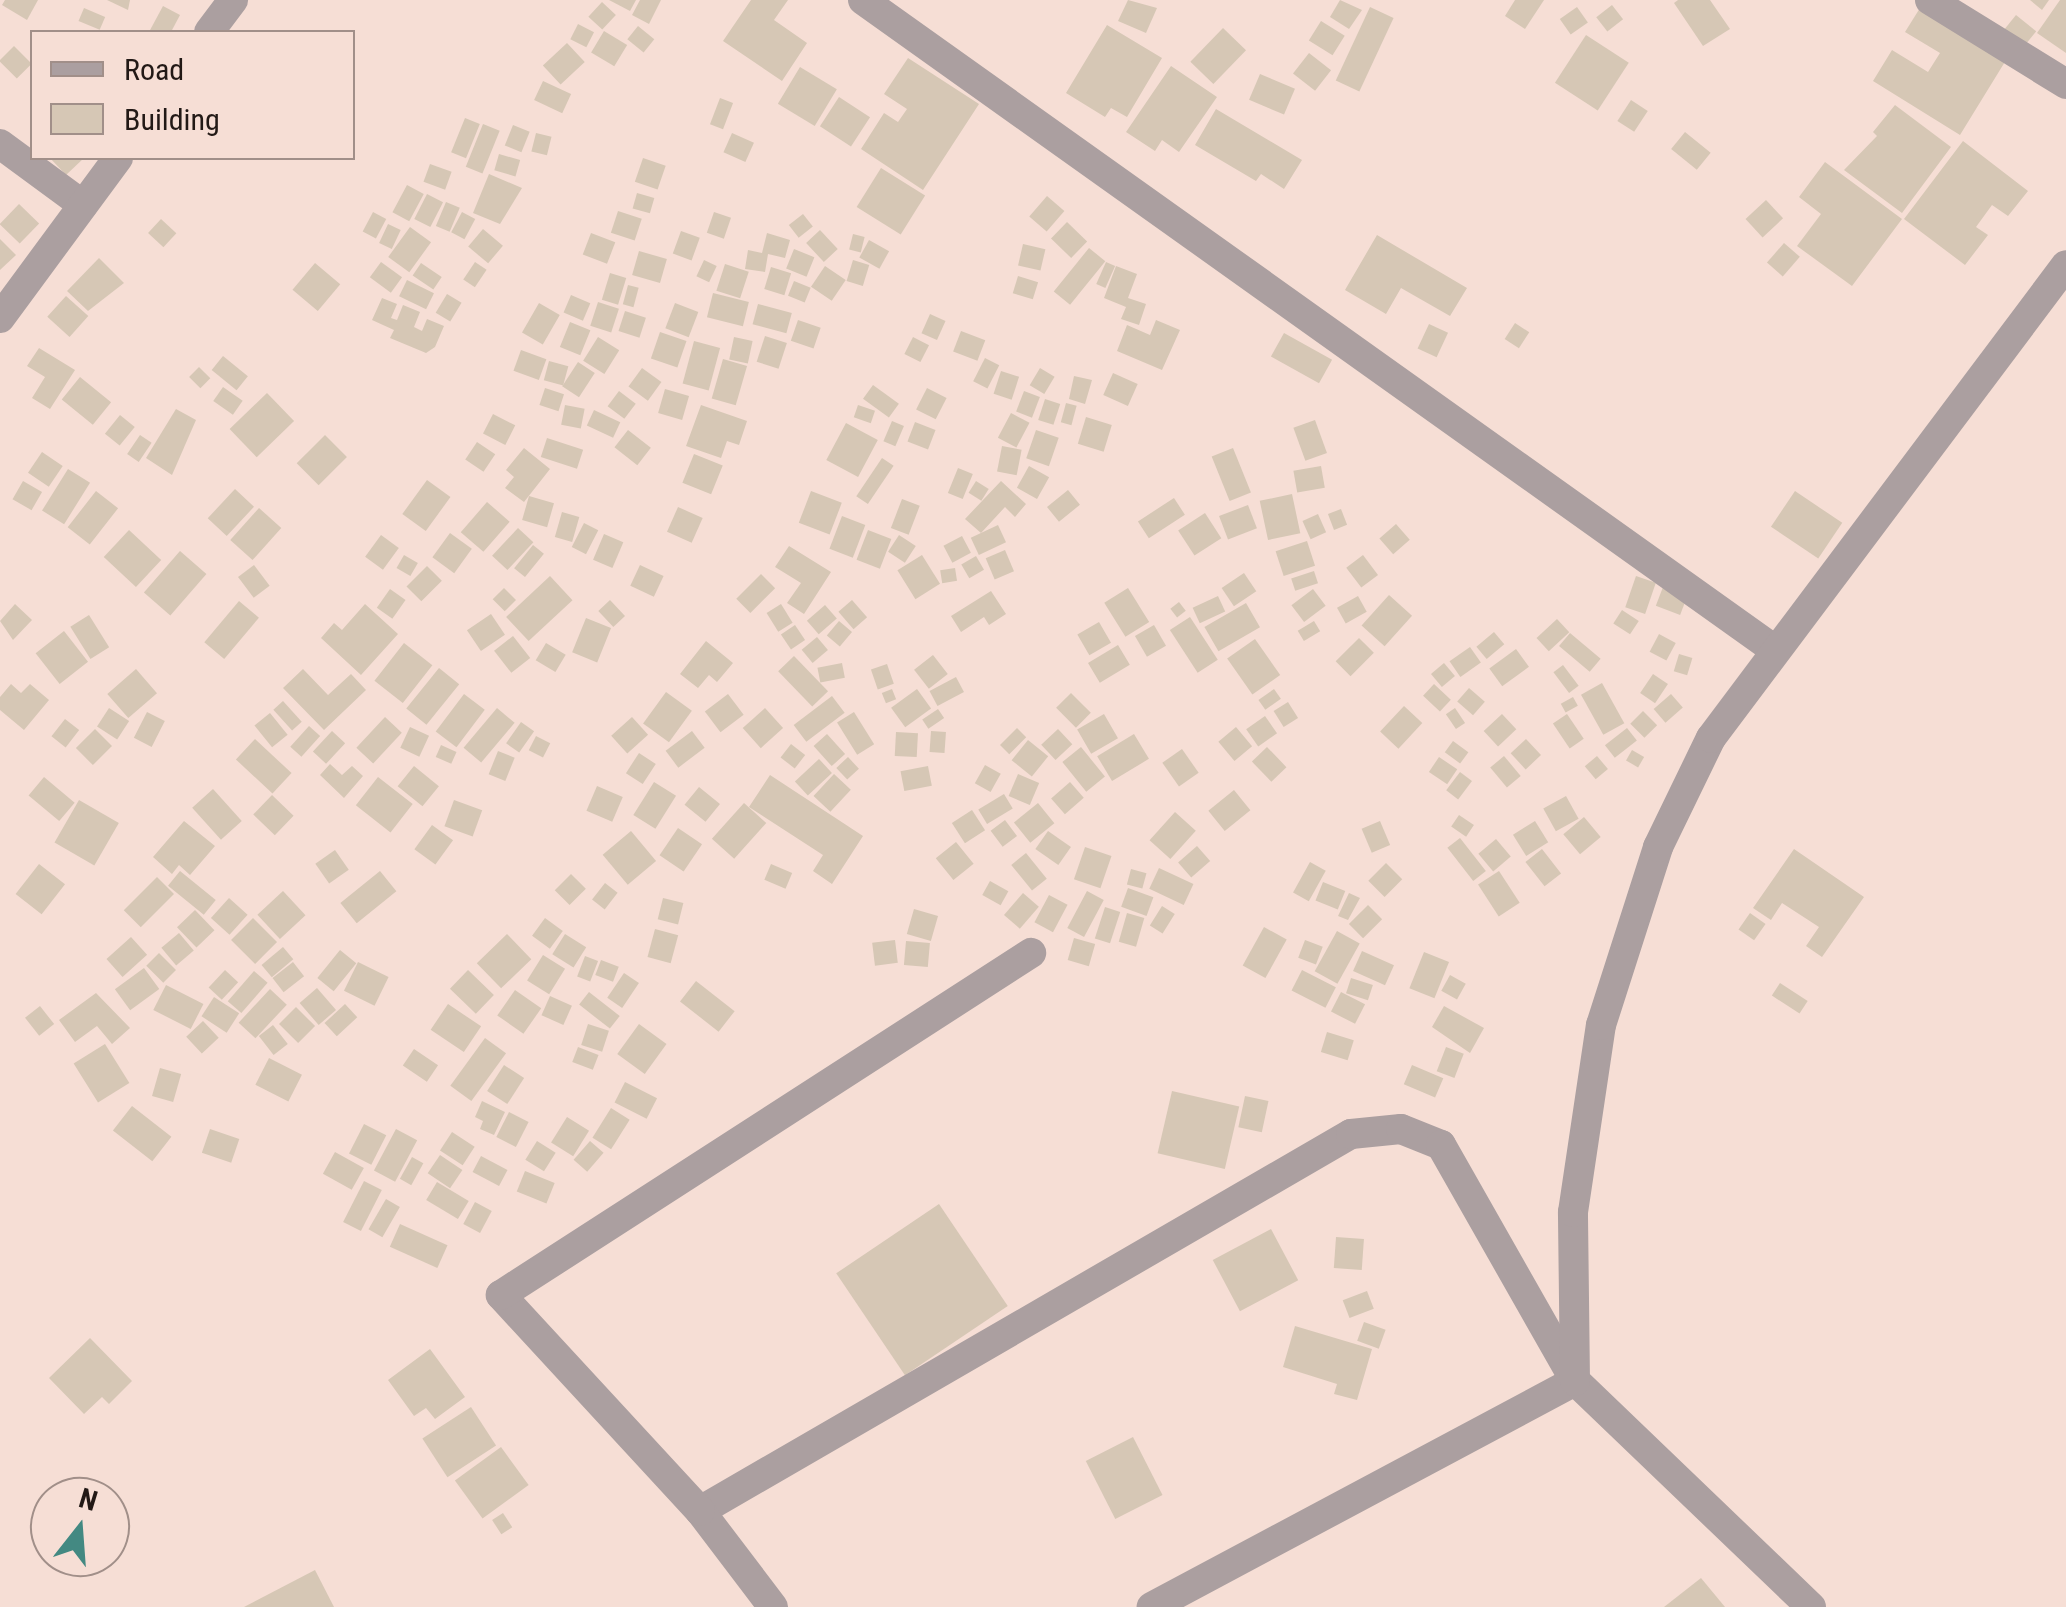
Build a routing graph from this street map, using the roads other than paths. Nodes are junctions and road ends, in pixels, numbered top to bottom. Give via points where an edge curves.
1 (233, 0) edge
2 (863, 0) edge
3 (1930, 0) edge
4 (210, 30) edge
5 (2066, 84) edge
6 (0, 144) edge
7 (116, 160) edge
8 (83, 204) junction
9 (2066, 266) edge
10 (0, 318) edge
11 (1775, 650) junction
12 (1031, 953) dead end
13 (1575, 1382) junction
14 (700, 1511) junction
15 (773, 1607) edge
16 (1151, 1607) edge
17 (1812, 1607) edge

1 - 4 street
2 - 11 street
3 - 5 street
6 - 8 street
7 - 8 street
8 - 10 street
9 - 11 street
11 - 13 street via 1710,738 1658,848 1601,1025 1573,1212
12 - 14 street via 500,1295
13 - 14 street via 1441,1144 1400,1129 1351,1134
13 - 16 street
13 - 17 street
14 - 15 street

